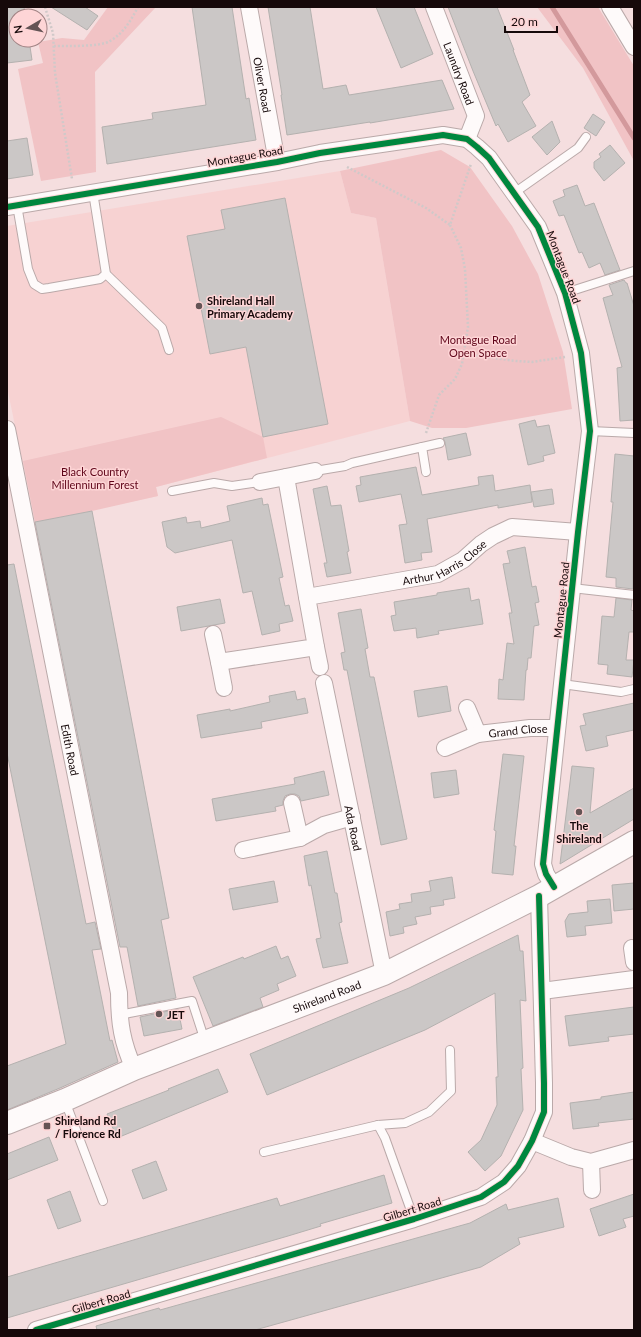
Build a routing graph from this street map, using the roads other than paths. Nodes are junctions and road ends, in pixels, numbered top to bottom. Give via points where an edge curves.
1 (249, 7) edge
2 (434, 7) edge
3 (610, 7) edge
4 (628, 23) edge
5 (634, 46) edge
6 (586, 137) dead end
7 (472, 143) junction
8 (277, 162) junction
9 (93, 192) junction
10 (514, 192) junction
11 (12, 206) edge
12 (634, 271) edge
13 (106, 274) junction
14 (565, 292) junction
15 (169, 350) dead end
16 (7, 429) edge
17 (590, 431) junction
18 (634, 433) edge
19 (440, 443) dead end
20 (422, 447) junction
21 (315, 471) joint
22 (426, 472) dead end
23 (286, 477) junction
24 (260, 482) joint
25 (172, 491) dead end
26 (578, 532) junction
27 (572, 588) junction
28 (634, 595) edge
29 (307, 597) junction
30 (213, 634) dead end
31 (316, 647) junction
32 (219, 662) junction
33 (562, 684) junction
34 (224, 688) dead end
35 (634, 689) edge
36 (467, 708) dead end
37 (557, 728) junction
38 (478, 734) junction
39 (445, 748) dead end
40 (292, 803) dead end
41 (352, 817) junction
42 (300, 838) junction
43 (634, 842) edge
44 (243, 850) dead end
45 (547, 892) junction
46 (384, 974) junction
47 (634, 979) edge
48 (542, 992) junction
49 (118, 1015) junction
50 (205, 1041) junction
51 (450, 1050) dead end
52 (134, 1069) junction
53 (65, 1100) junction
54 (7, 1123) edge
55 (378, 1125) junction
56 (532, 1141) junction
57 (634, 1150) edge
58 (264, 1152) dead end
59 (591, 1162) junction
60 (592, 1190) dead end
61 (103, 1201) dead end
62 (414, 1219) junction
63 (36, 1330) edge

1 - 8 street, Oliver Road
2 - 7 street, Laundry Road via 476,116
3 - 4 street
4 - 5 street
6 - 10 lane via 578,148
7 - 8 street, Montague Road via 443,135
7 - 10 street, Montague Road via 489,158
8 - 9 street, Montague Road
9 - 11 street, Montague Road
9 - 13 lane
10 - 14 street, Montague Road via 538,227
11 - 13 lane via 34,284 42,289 100,279
12 - 14 lane
13 - 15 lane via 162,328
14 - 17 street, Montague Road via 581,353
16 - 49 street, Edith Road via 119,993
17 - 18 lane
17 - 26 street, Montague Road
19 - 20 lane
20 - 21 lane
20 - 22 lane
21 - 23 street
23 - 24 street
23 - 29 street
24 - 25 lane via 232,486 214,483
26 - 27 street, Montague Road
26 - 29 street, Arthur Harris Close via 512,528 493,536 463,560 438,574
27 - 28 lane
27 - 33 street, Montague Road
29 - 31 street
30 - 32 street
31 - 32 street
31 - 41 street, Ada Road
32 - 34 street
33 - 35 lane via 621,692
33 - 37 street, Montague Road
36 - 38 street, Grand Close
37 - 38 street, Grand Close via 530,728
37 - 45 street, Montague Road via 543,864
38 - 39 street, Grand Close
40 - 42 street
41 - 42 street via 324,825
41 - 46 street, Ada Road
42 - 44 street
43 - 45 main road, Shireland Road
45 - 46 main road, Shireland Road
45 - 48 street, Gilbert Road
46 - 50 main road, Shireland Road
47 - 48 street
48 - 56 street, Gilbert Road via 544,1112
49 - 50 lane via 192,1001
49 - 52 street, Edith Road via 125,1047
50 - 52 main road, Shireland Road
51 - 55 lane via 451,1091 429,1112 406,1123
52 - 53 main road, Shireland Road
53 - 54 main road, Shireland Road
53 - 61 lane
55 - 58 lane
55 - 62 lane
56 - 59 street
56 - 62 street, Gilbert Road via 518,1166 504,1182 481,1197
57 - 59 street
59 - 60 street
62 - 63 street, Gilbert Road

